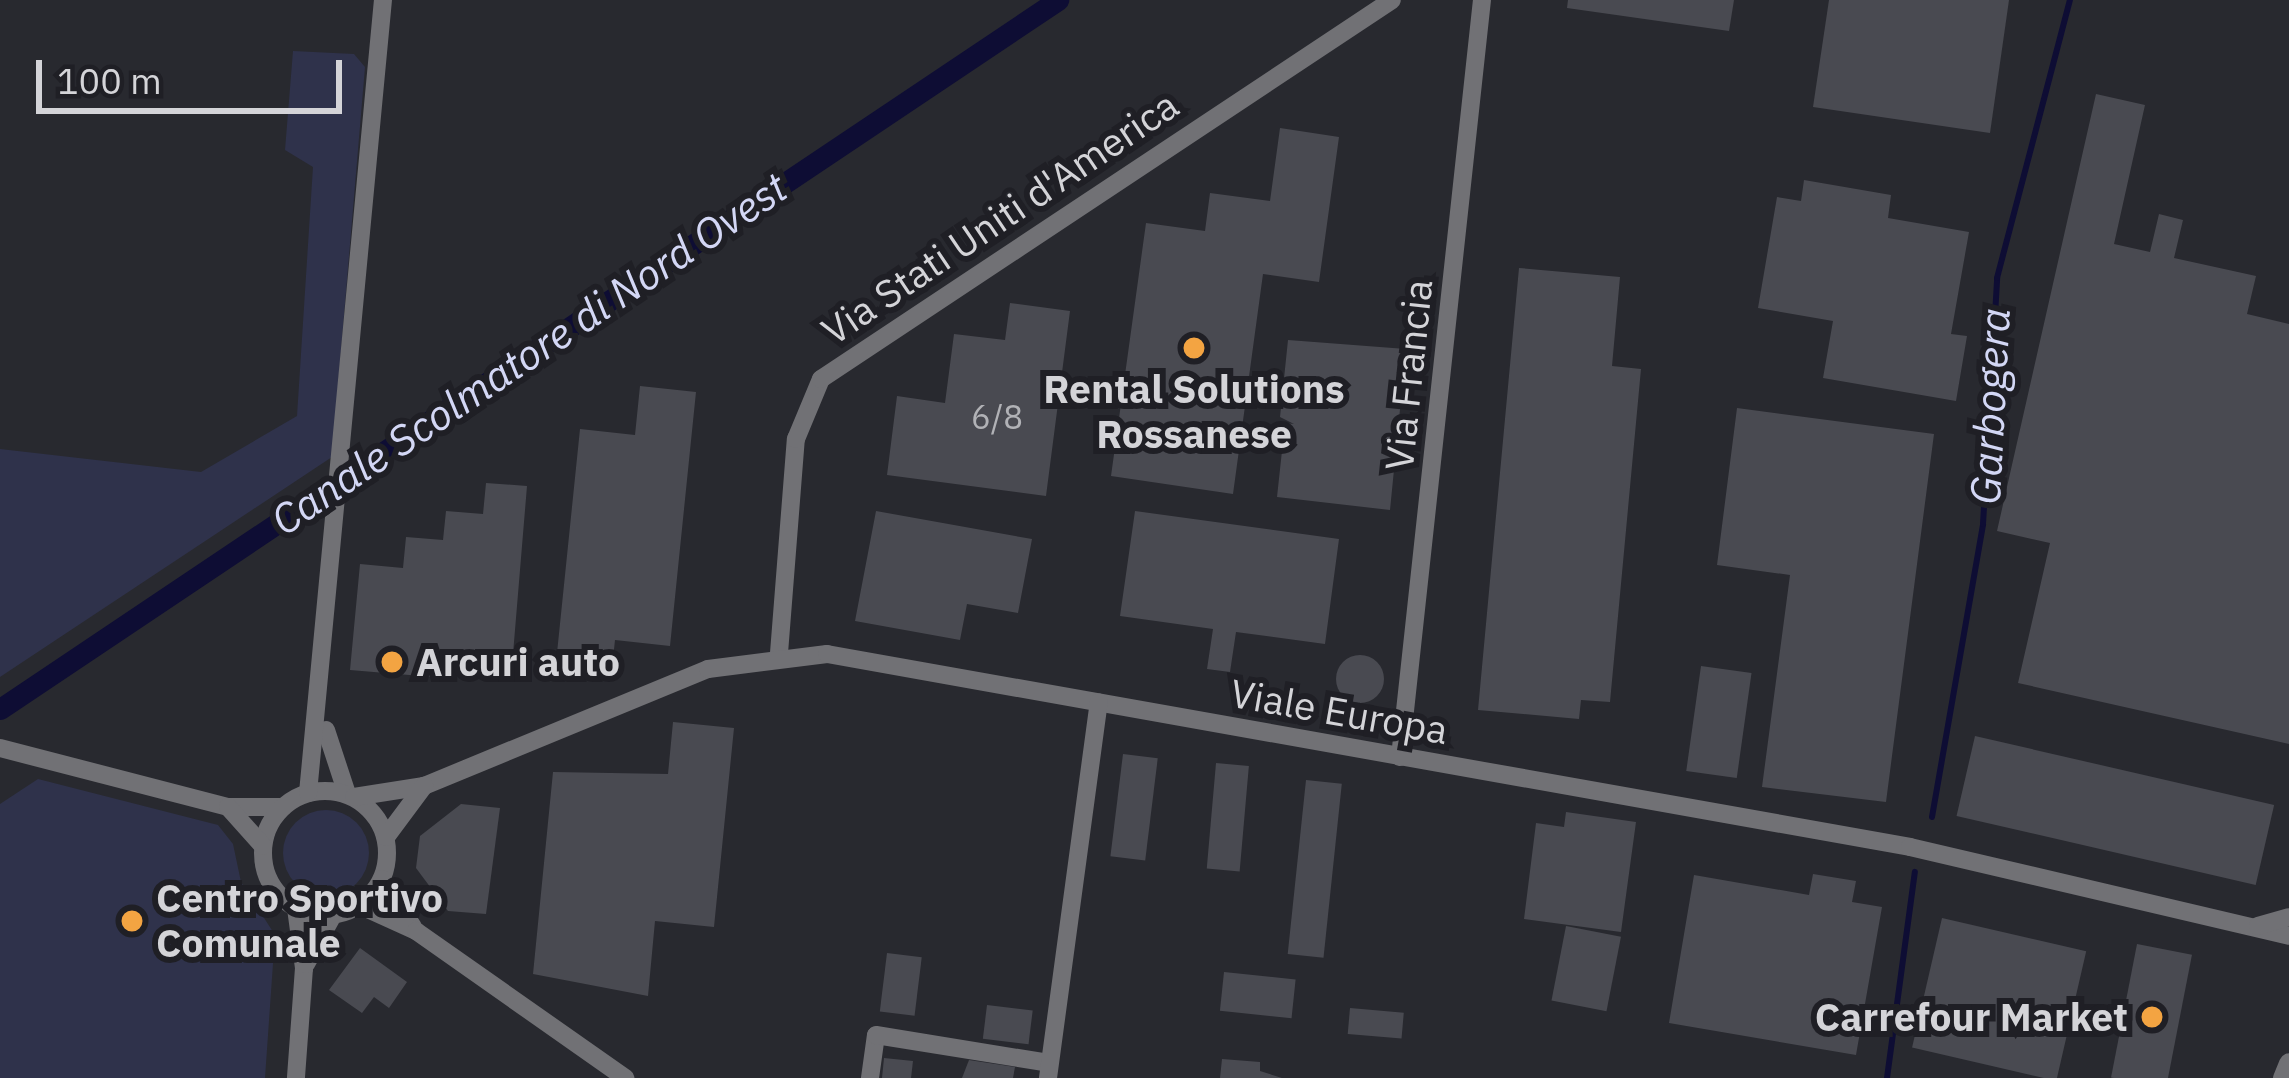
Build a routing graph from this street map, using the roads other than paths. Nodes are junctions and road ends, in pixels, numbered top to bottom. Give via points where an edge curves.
1 (383, 0) edge
2 (1392, 0) edge
3 (1482, 0) edge
4 (779, 653) junction
5 (1099, 702) junction
6 (323, 707) junction
7 (0, 748) edge
8 (1400, 757) junction
9 (424, 786) junction
10 (308, 793) junction
11 (351, 796) junction
12 (227, 807) junction
13 (283, 807) junction
14 (386, 837) junction
15 (263, 846) junction
16 (382, 879) junction
17 (359, 905) junction
18 (296, 908) junction
19 (333, 914) junction
20 (2289, 917) edge
21 (2258, 926) junction
22 (416, 931) junction
23 (2289, 937) edge
24 (304, 968) junction
25 (2289, 1063) edge
26 (1049, 1070) edge
27 (296, 1078) edge
28 (625, 1078) edge
29 (870, 1078) edge
30 (2282, 1078) edge

1 - 6 street
2 - 4 street, Via Stati Uniti d'America via 820,379 796,439
3 - 8 street, Via Francia
4 - 5 street, Viale Europa
4 - 9 street, Viale Europa via 708,668
5 - 8 street, Viale Europa
5 - 26 street
6 - 10 street
6 - 11 street
7 - 12 street
8 - 21 street, Viale Europa via 1910,847
9 - 11 street, Viale Europa
9 - 14 street
10 - 11 street
10 - 13 street
11 - 14 street
12 - 13 street
12 - 15 street
13 - 15 street
14 - 16 street
15 - 18 street via 270,882
16 - 17 street
16 - 22 street
17 - 19 street
17 - 22 street
18 - 19 street
18 - 24 street
19 - 24 street
20 - 21 street
21 - 23 street, Viale Europa
22 - 28 street
24 - 27 street
25 - 30 street
26 - 29 street via 876,1035

